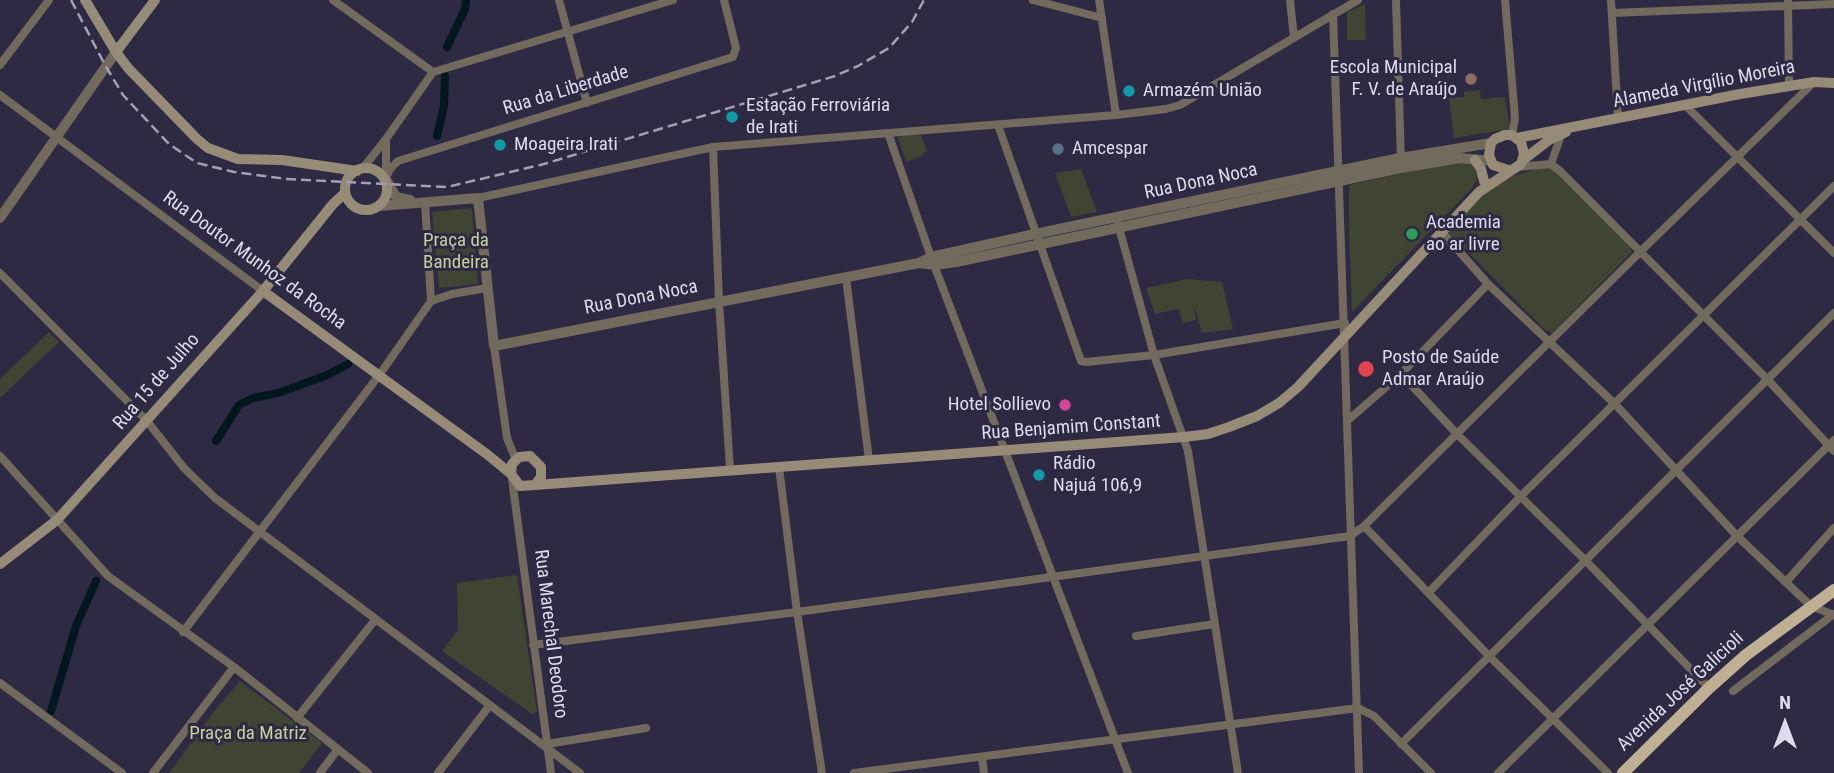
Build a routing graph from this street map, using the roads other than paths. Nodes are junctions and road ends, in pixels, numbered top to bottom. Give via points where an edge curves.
1 (85, 0) edge
2 (155, 0) edge
3 (333, 0) edge
4 (559, 0) edge
5 (673, 0) edge
6 (724, 0) edge
7 (1033, 0) edge
8 (1099, 0) edge
9 (1290, 0) edge
10 (1358, 0) edge
11 (1396, 0) edge
12 (1505, 0) edge
13 (1611, 0) edge
14 (47, 2) edge
15 (1788, 3) edge
16 (1834, 4) edge
17 (1612, 13) junction
18 (1333, 14) junction
19 (1102, 18) junction
20 (568, 31) junction
21 (1294, 38) junction
22 (116, 52) junction
23 (0, 65) edge
24 (433, 72) junction
25 (1814, 82) junction
26 (1834, 83) edge
27 (1789, 86) junction
28 (0, 95) edge
29 (586, 103) junction
30 (1685, 105) junction
31 (1116, 115) junction
32 (1618, 118) junction
33 (998, 125) junction
34 (1581, 126) junction
35 (888, 133) junction
36 (1561, 135) junction
37 (1514, 137) junction
38 (57, 139) junction
39 (386, 139) junction
40 (1491, 143) junction
41 (713, 147) junction
42 (1738, 156) junction
43 (404, 159) junction
44 (1475, 160) junction
45 (1401, 163) junction
46 (1492, 163) junction
47 (1551, 164) junction
48 (320, 165) junction
49 (1516, 166) junction
50 (360, 169) junction
51 (1338, 177) junction
52 (386, 180) junction
53 (1484, 181) junction
54 (1834, 186) edge
55 (345, 188) junction
56 (1479, 192) junction
57 (478, 198) junction
58 (425, 202) junction
59 (380, 206) junction
60 (356, 208) junction
61 (329, 211) junction
62 (0, 218) edge
63 (1801, 221) junction
64 (1118, 223) junction
65 (1441, 231) junction
66 (1037, 239) junction
67 (1639, 253) junction
68 (1834, 253) edge
69 (933, 261) junction
70 (0, 273) edge
71 (846, 278) junction
72 (1488, 284) junction
73 (487, 288) junction
74 (263, 291) junction
75 (431, 301) junction
76 (719, 301) junction
77 (1834, 313) edge
78 (1705, 316) junction
79 (1345, 329) junction
80 (1549, 343) junction
81 (494, 345) junction
82 (1154, 355) junction
83 (380, 374) junction
84 (1401, 374) junction
85 (1767, 379) junction
86 (1615, 404) junction
87 (147, 421) junction
88 (1347, 421) junction
89 (1457, 434) junction
90 (1184, 438) junction
91 (1832, 445) edge
92 (1004, 450) junction
93 (0, 456) edge
94 (869, 460) junction
95 (779, 467) junction
96 (1676, 468) junction
97 (513, 469) junction
98 (730, 469) junction
99 (542, 472) junction
100 (569, 481) junction
101 (530, 486) junction
102 (1521, 496) junction
103 (515, 500) junction
104 (57, 520) junction
105 (1364, 526) junction
106 (1834, 528) edge
107 (260, 534) junction
108 (1350, 536) junction
109 (1737, 536) junction
110 (1206, 556) junction
111 (1586, 561) junction
112 (0, 564) edge
113 (1053, 576) junction
114 (1786, 582) junction
115 (1834, 590) edge
116 (1429, 592) junction
117 (1811, 606) junction
118 (797, 612) junction
119 (1833, 615) edge
120 (375, 620) junction
121 (1214, 624) junction
122 (1647, 627) junction
123 (183, 632) junction
124 (1136, 636) dead end
125 (533, 645) junction
126 (1489, 656) junction
127 (234, 667) junction
128 (0, 683) edge
129 (1709, 688) junction
130 (1733, 691) dead end
131 (490, 705) junction
132 (1359, 708) junction
133 (297, 718) junction
134 (1554, 720) junction
135 (1229, 724) junction
136 (646, 728) dead end
137 (1116, 740) junction
138 (1401, 744) junction
139 (548, 747) junction
140 (338, 749) junction
141 (982, 758) junction
142 (112, 769) edge
143 (122, 773) edge
144 (153, 773) edge
145 (320, 773) edge
146 (368, 773) edge
147 (438, 773) edge
148 (551, 773) edge
149 (580, 773) edge
150 (822, 773) edge
151 (854, 773) edge
152 (984, 773) edge
153 (1128, 773) edge
154 (1238, 773) edge
155 (1359, 773) edge
156 (1431, 773) edge
157 (1498, 773) edge
158 (1608, 773) edge
159 (1623, 773) edge

1 - 22 main road
2 - 22 main road
3 - 24 street
4 - 20 street
5 - 20 street
6 - 29 street, Rua da Liberdade via 736,53 733,57
7 - 19 street
8 - 19 street
9 - 21 street
10 - 18 street
11 - 45 street
12 - 37 street
13 - 17 street
14 - 23 street
15 - 16 street
15 - 17 street
15 - 27 street
17 - 32 street
18 - 21 street
18 - 51 street
19 - 31 street
20 - 24 street
20 - 29 street
21 - 31 street via 1180,105
22 - 38 street
22 - 48 main road via 208,148 238,159
24 - 39 street
25 - 26 main road, Alameda Virgílio Moreira
25 - 27 main road, Alameda Virgílio Moreira
25 - 42 street
27 - 30 main road, Alameda Virgílio Moreira
28 - 38 street, Rua Doutor Munhoz da Rocha
29 - 43 street, Rua da Liberdade
30 - 32 main road, Alameda Virgílio Moreira
30 - 42 street
31 - 33 street
32 - 34 main road, Alameda Virgílio Moreira
33 - 35 street
33 - 66 street
34 - 36 main road, Alameda Virgílio Moreira
34 - 37 main road, Alameda Virgílio Moreira
35 - 41 street
35 - 69 street
36 - 47 street
36 - 49 main road, Alameda Virgílio Moreira
37 - 40 main road via 1500,136
37 - 49 main road via 1524,148
38 - 62 street
38 - 74 street, Rua Doutor Munhoz da Rocha
39 - 43 street via 388,147
39 - 50 street
39 - 52 street
40 - 45 street, Rua Dona Noca
40 - 46 main road
41 - 57 street
41 - 76 street
42 - 63 street
42 - 67 street
43 - 52 street, Rua da Liberdade via 394,163
44 - 45 street, Rua Dona Noca
44 - 46 street, Rua Dona Noca
44 - 53 main road
45 - 51 street, Rua Dona Noca
46 - 49 main road
46 - 53 main road, Rua Benjamim Constant
47 - 49 street
47 - 67 street
48 - 50 main road
48 - 55 main road
49 - 56 main road, Rua Benjamim Constant
50 - 52 main road via 377,169
50 - 55 main road
51 - 64 street, Rua Dona Noca
51 - 79 street
52 - 58 street via 396,197
52 - 59 main road via 385,200
53 - 56 main road, Rua Benjamim Constant
54 - 63 street
55 - 60 main road
55 - 61 main road, Rua 15 de Julho
56 - 65 main road, Rua Benjamim Constant
57 - 58 street
57 - 73 street, Rua Marechal Deodoro
58 - 59 street
58 - 75 street
59 - 60 main road
60 - 61 main road
61 - 74 main road, Rua 15 de Julho
63 - 68 street
63 - 78 street
64 - 66 street, Rua Dona Noca
64 - 82 street
65 - 72 street
65 - 79 main road, Rua Benjamim Constant
66 - 69 street, Rua Dona Noca
66 - 82 street via 1081,361
67 - 78 street
67 - 80 street
69 - 71 street, Rua Dona Noca
69 - 92 street
70 - 87 street
71 - 76 street, Rua Dona Noca
71 - 94 street
72 - 80 street
72 - 84 street
73 - 75 street
73 - 81 street, Rua Marechal Deodoro
74 - 83 main road, Rua Doutor Munhoz da Rocha
74 - 87 main road, Rua 15 de Julho
75 - 83 street
76 - 81 street, Rua Dona Noca
76 - 98 street
77 - 85 street
78 - 85 street
78 - 86 street
79 - 82 street
79 - 88 street
79 - 90 main road, Rua Benjamim Constant via 1298,387 1279,403 1229,428
80 - 86 street
80 - 89 street
81 - 97 street, Rua Marechal Deodoro
82 - 90 street
83 - 97 main road, Rua Doutor Munhoz da Rocha
83 - 107 street
84 - 88 street
84 - 89 street
85 - 91 street
85 - 96 street
86 - 96 street
86 - 102 street
87 - 104 main road, Rua 15 de Julho
87 - 107 street via 184,468
88 - 108 street
89 - 102 street
89 - 105 street
90 - 92 main road, Rua Benjamim Constant
90 - 110 street
91 - 109 street
92 - 94 main road, Rua Benjamim Constant
92 - 113 street
93 - 104 street
94 - 95 main road, Rua Benjamim Constant
95 - 98 main road, Rua Benjamim Constant
95 - 118 street
96 - 109 street
96 - 111 street
97 - 99 main road via 525,456 535,458
97 - 101 main road via 516,483
97 - 103 street, Rua Marechal Deodoro
98 - 100 main road, Rua Benjamim Constant
99 - 100 main road, Rua Benjamim Constant
99 - 101 main road
100 - 101 main road, Rua Benjamim Constant
101 - 103 street
102 - 111 street
102 - 116 street
103 - 125 street, Rua Marechal Deodoro
104 - 112 main road, Rua 15 de Julho
104 - 123 street via 107,576
105 - 108 street
105 - 116 street
106 - 114 street
107 - 120 street
107 - 123 street
108 - 110 street
108 - 132 street
109 - 114 street
109 - 122 street
110 - 113 street
110 - 121 street
111 - 122 street
111 - 126 street
113 - 118 street
113 - 137 street
114 - 117 street
115 - 117 highway, Avenida José Galicioli
116 - 126 street
117 - 119 street
117 - 129 highway, Avenida José Galicioli
118 - 125 street
118 - 150 street
119 - 130 street
120 - 131 street
120 - 133 street
121 - 124 street
121 - 135 street
122 - 129 street
122 - 134 street
123 - 127 street
125 - 139 street, Rua Marechal Deodoro
126 - 134 street
126 - 138 street
127 - 133 street
127 - 144 street
128 - 142 street
129 - 159 highway, Avenida José Galicioli
131 - 139 street
131 - 147 street
132 - 135 street
132 - 138 street via 1374,716
132 - 155 street
133 - 140 street
134 - 157 street
134 - 158 street
135 - 137 street
135 - 154 street
136 - 139 street
137 - 141 street
137 - 153 street
138 - 156 street
139 - 148 street, Rua Marechal Deodoro
139 - 149 street
140 - 145 street
140 - 146 street
141 - 151 street
141 - 152 street
142 - 143 street

